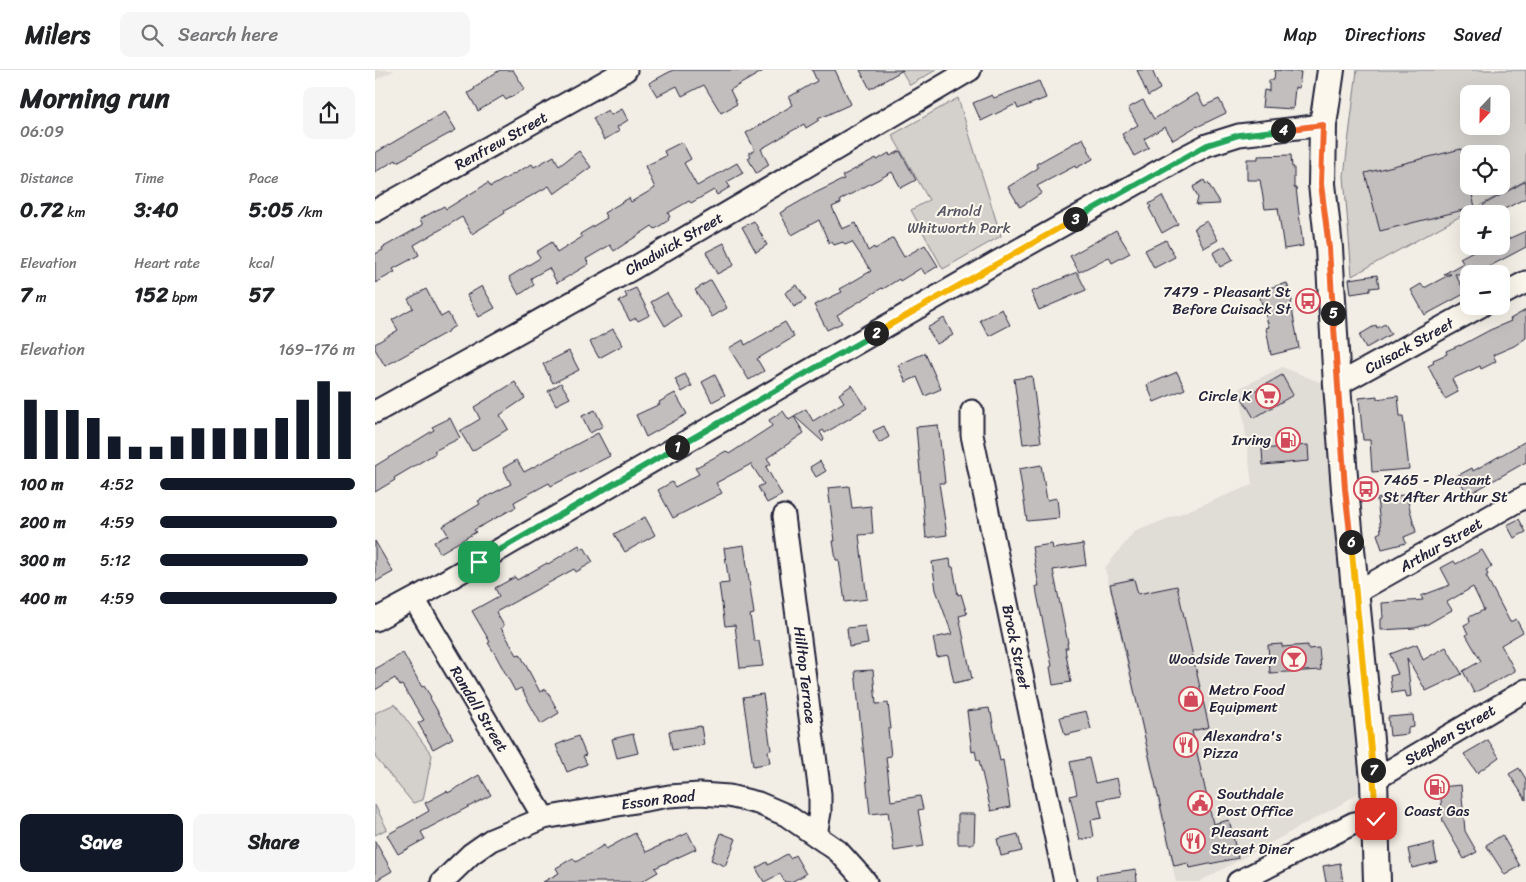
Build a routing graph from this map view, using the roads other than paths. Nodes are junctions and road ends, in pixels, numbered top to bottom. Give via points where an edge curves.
1 (627, 70) edge
2 (970, 70) edge
3 (1331, 70) edge
4 (1323, 125) junction
5 (375, 211) edge
6 (1526, 282) edge
7 (1510, 290) edge
8 (1465, 315) edge
9 (1337, 385) junction
10 (972, 411) dead end
11 (375, 412) edge
12 (1526, 496) edge
13 (784, 516) dead end
14 (1355, 593) junction
15 (414, 599) junction
16 (375, 620) edge
17 (1526, 690) edge
18 (1374, 780) junction
19 (544, 818) junction
20 (1376, 819) junction
21 (816, 835) junction
22 (442, 882) edge
23 (866, 882) edge
24 (1065, 882) edge
25 (1238, 882) edge
26 (1377, 882) edge

1 - 5 street, Renfrew Street
2 - 11 street, Chadwick Street via 634,268
3 - 4 main road
4 - 9 main road via 1321,184 1329,248
4 - 15 street via 1239,135 1207,145 1182,158
6 - 7 street
8 - 9 street, Cuisack Street
9 - 14 main road
10 - 24 street, Brock Street via 972,435
12 - 14 street, Arthur Street
13 - 21 street, Hilltop Terrace via 820,794
14 - 18 main road
15 - 16 street
15 - 19 street, Randall Street
17 - 18 street, Stephen Street
18 - 20 main road
19 - 21 street, Esson Road via 669,796 700,794 729,796 758,804 786,815
19 - 22 street, Esson Road via 491,840
20 - 25 street via 1354,823
20 - 26 main road
21 - 23 street, Esson Road via 838,852

